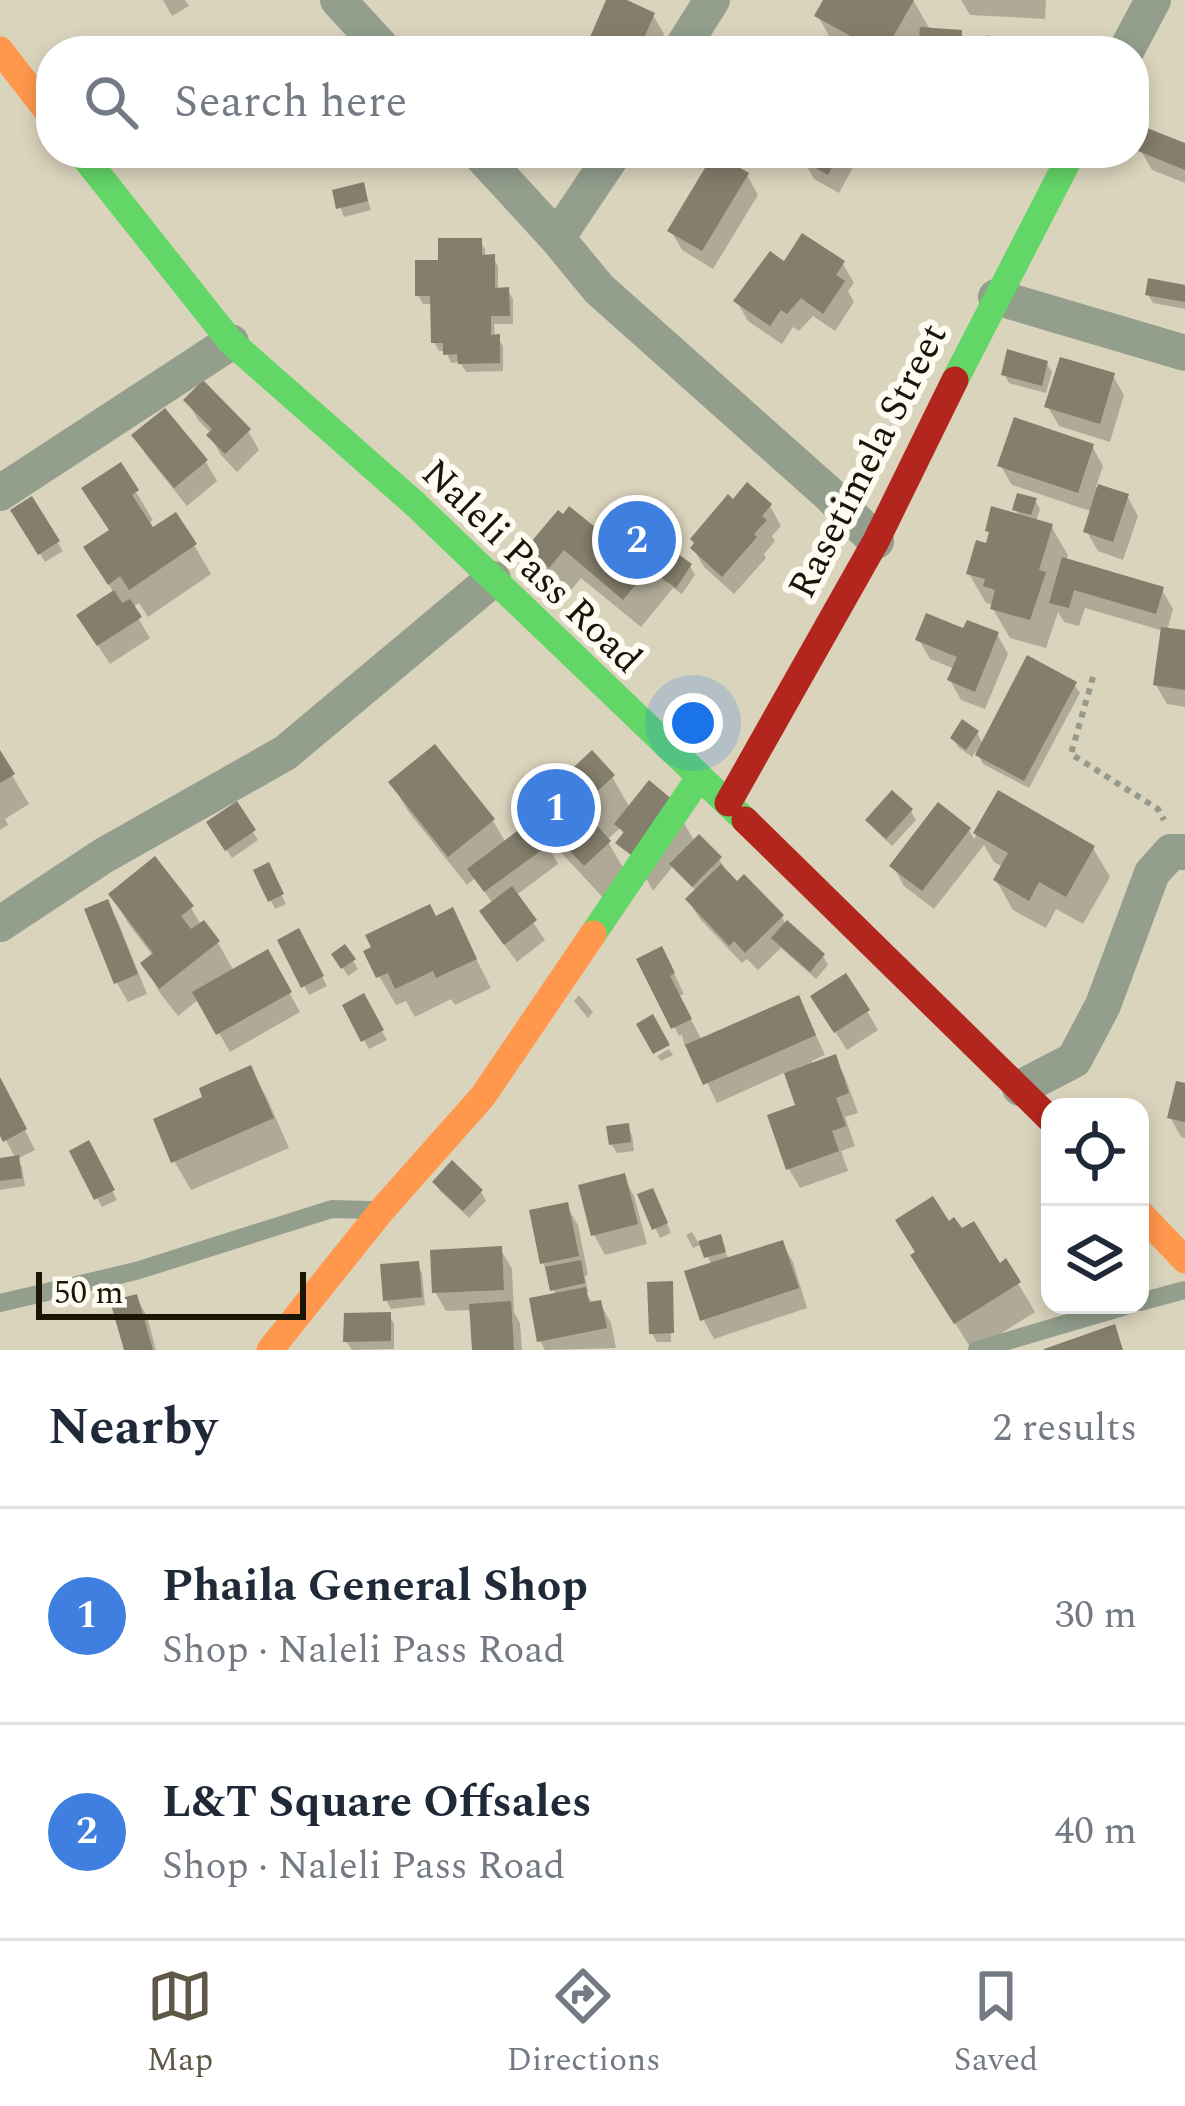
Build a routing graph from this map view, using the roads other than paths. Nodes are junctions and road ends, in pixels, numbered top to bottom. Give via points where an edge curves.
1 (338, 0) edge
2 (712, 0) edge
3 (1153, 0) edge
4 (371, 36) edge
5 (689, 36) edge
6 (1134, 36) edge
7 (0, 50) edge
8 (10, 83) edge
9 (36, 104) edge
10 (93, 168) edge
11 (493, 168) edge
12 (604, 168) edge
13 (1064, 168) edge
14 (557, 238) junction
15 (996, 297) junction
16 (232, 342) junction
17 (1185, 352) edge
18 (0, 493) edge
19 (876, 541) junction
20 (493, 579) junction
21 (699, 778) junction
22 (728, 803) junction
23 (1178, 852) edge
24 (0, 924) edge
25 (1020, 1088) junction
26 (1041, 1110) edge
27 (382, 1210) junction
28 (1149, 1222) edge
29 (1185, 1260) edge
30 (1185, 1290) edge
31 (1149, 1300) edge
32 (0, 1303) edge
33 (1099, 1314) edge
34 (270, 1350) edge
35 (977, 1350) edge

1 - 4 street
2 - 5 street
3 - 6 street
7 - 8 main road
8 - 9 main road
10 - 16 main road, Naleli Pass Road
11 - 14 street
12 - 14 street
13 - 15 main road, Rasetimela Street
14 - 19 street via 599,289
15 - 17 street
15 - 19 main road, Rasetimela Street
16 - 18 street
16 - 20 main road, Naleli Pass Road
19 - 22 main road, Rasetimela Street
20 - 21 main road, Naleli Pass Road
20 - 24 street via 285,753
21 - 22 main road, Naleli Pass Road
21 - 27 main road via 483,1096
22 - 25 main road, Naleli Pass Road
23 - 25 street via 1152,873 1074,1060
25 - 26 main road, Naleli Pass Road
27 - 32 lane via 332,1209 136,1271
27 - 34 main road
28 - 29 main road
30 - 31 lane
33 - 35 lane

